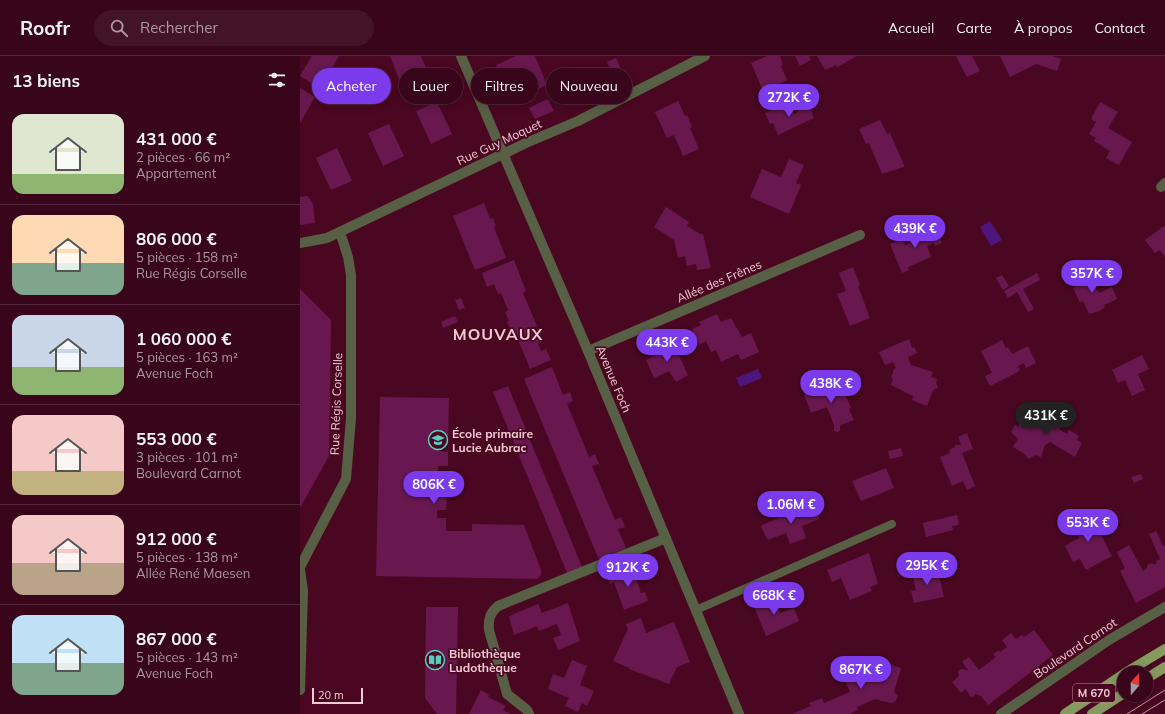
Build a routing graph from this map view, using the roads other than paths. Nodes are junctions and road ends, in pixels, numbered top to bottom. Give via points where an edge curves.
1 (461, 56) edge
2 (705, 56) edge
3 (503, 154) junction
4 (340, 232) junction
5 (860, 235) dead end
6 (300, 243) edge
7 (588, 351) junction
8 (892, 524) dead end
9 (666, 538) junction
10 (300, 568) edge
11 (1165, 607) edge
12 (696, 610) junction
13 (1165, 648) edge
14 (1135, 666) edge
15 (1165, 667) edge
16 (1153, 675) edge
17 (1117, 678) edge
18 (300, 690) edge
19 (1117, 698) edge
20 (528, 714) edge
21 (739, 714) edge
22 (1001, 714) edge
23 (1065, 714) edge
24 (1092, 714) edge

1 - 3 street, Avenue Foch
2 - 3 street, Rue Guy Moquet via 578,121
3 - 4 street, Rue Guy Moquet
3 - 7 street, Avenue Foch
4 - 6 street, Rue Guy Moquet via 316,241
4 - 10 street, Rue Régis Corselle via 351,275 350,418 346,479
5 - 7 street, Allée des Frênes
7 - 9 street, Avenue Foch
8 - 12 lane
9 - 12 street, Avenue Foch
9 - 20 street via 498,606 493,611 488,623 489,630 507,694 528,710
10 - 18 street via 303,591
11 - 22 street, Boulevard Carnot via 1109,640
12 - 21 street, Avenue Foch
13 - 14 main road, M 670
15 - 16 main road
17 - 23 main road, M 670
19 - 24 main road, M 670

